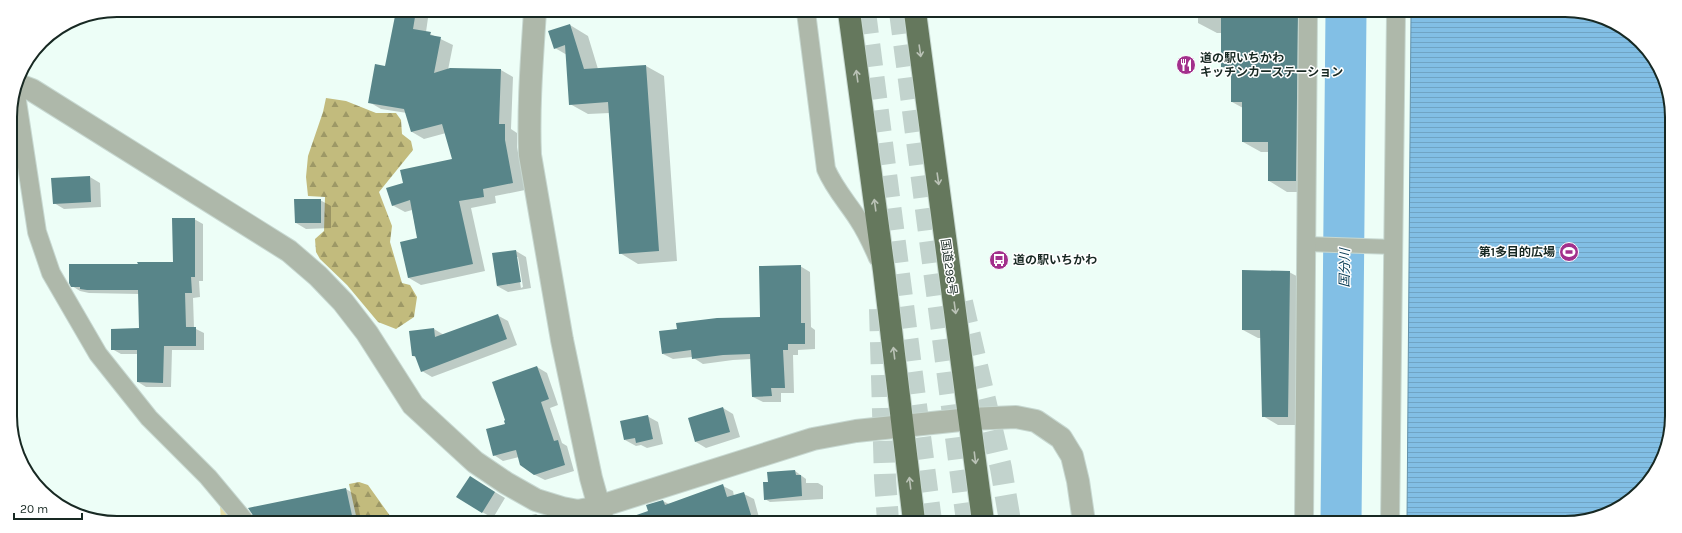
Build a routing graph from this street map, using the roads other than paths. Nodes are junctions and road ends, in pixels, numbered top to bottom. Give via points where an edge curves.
1 (535, 17) edge
2 (807, 17) edge
3 (850, 17) edge
4 (916, 17) edge
5 (1308, 17) edge
6 (1396, 17) edge
7 (22, 86) edge
8 (18, 105) edge
9 (1310, 244) junction
10 (1394, 247) junction
11 (884, 271) junction
12 (970, 419) junction
13 (903, 426) junction
14 (601, 514) edge
15 (241, 516) edge
16 (913, 516) edge
17 (982, 516) edge
18 (1083, 516) edge
19 (1304, 516) edge
20 (1390, 516) edge

1 - 14 street via 530,155 562,340
2 - 11 street via 826,169 832,183 870,238
11 -> 3 highway
4 -> 12 highway, 国道298号
5 - 9 street
6 - 10 street
7 - 14 street via 32,90 288,251 318,276 343,302 368,333 413,406 475,462 536,500 562,508
8 - 15 street via 38,232 51,273 103,360 149,418 208,477
9 - 10 street
9 - 19 street
10 - 20 street
13 -> 11 highway
12 - 13 street
12 -> 17 highway, 国道298号
12 - 18 street via 1016,417 1036,421 1061,438 1072,456
13 - 14 street via 856,430 813,439
16 -> 13 highway

